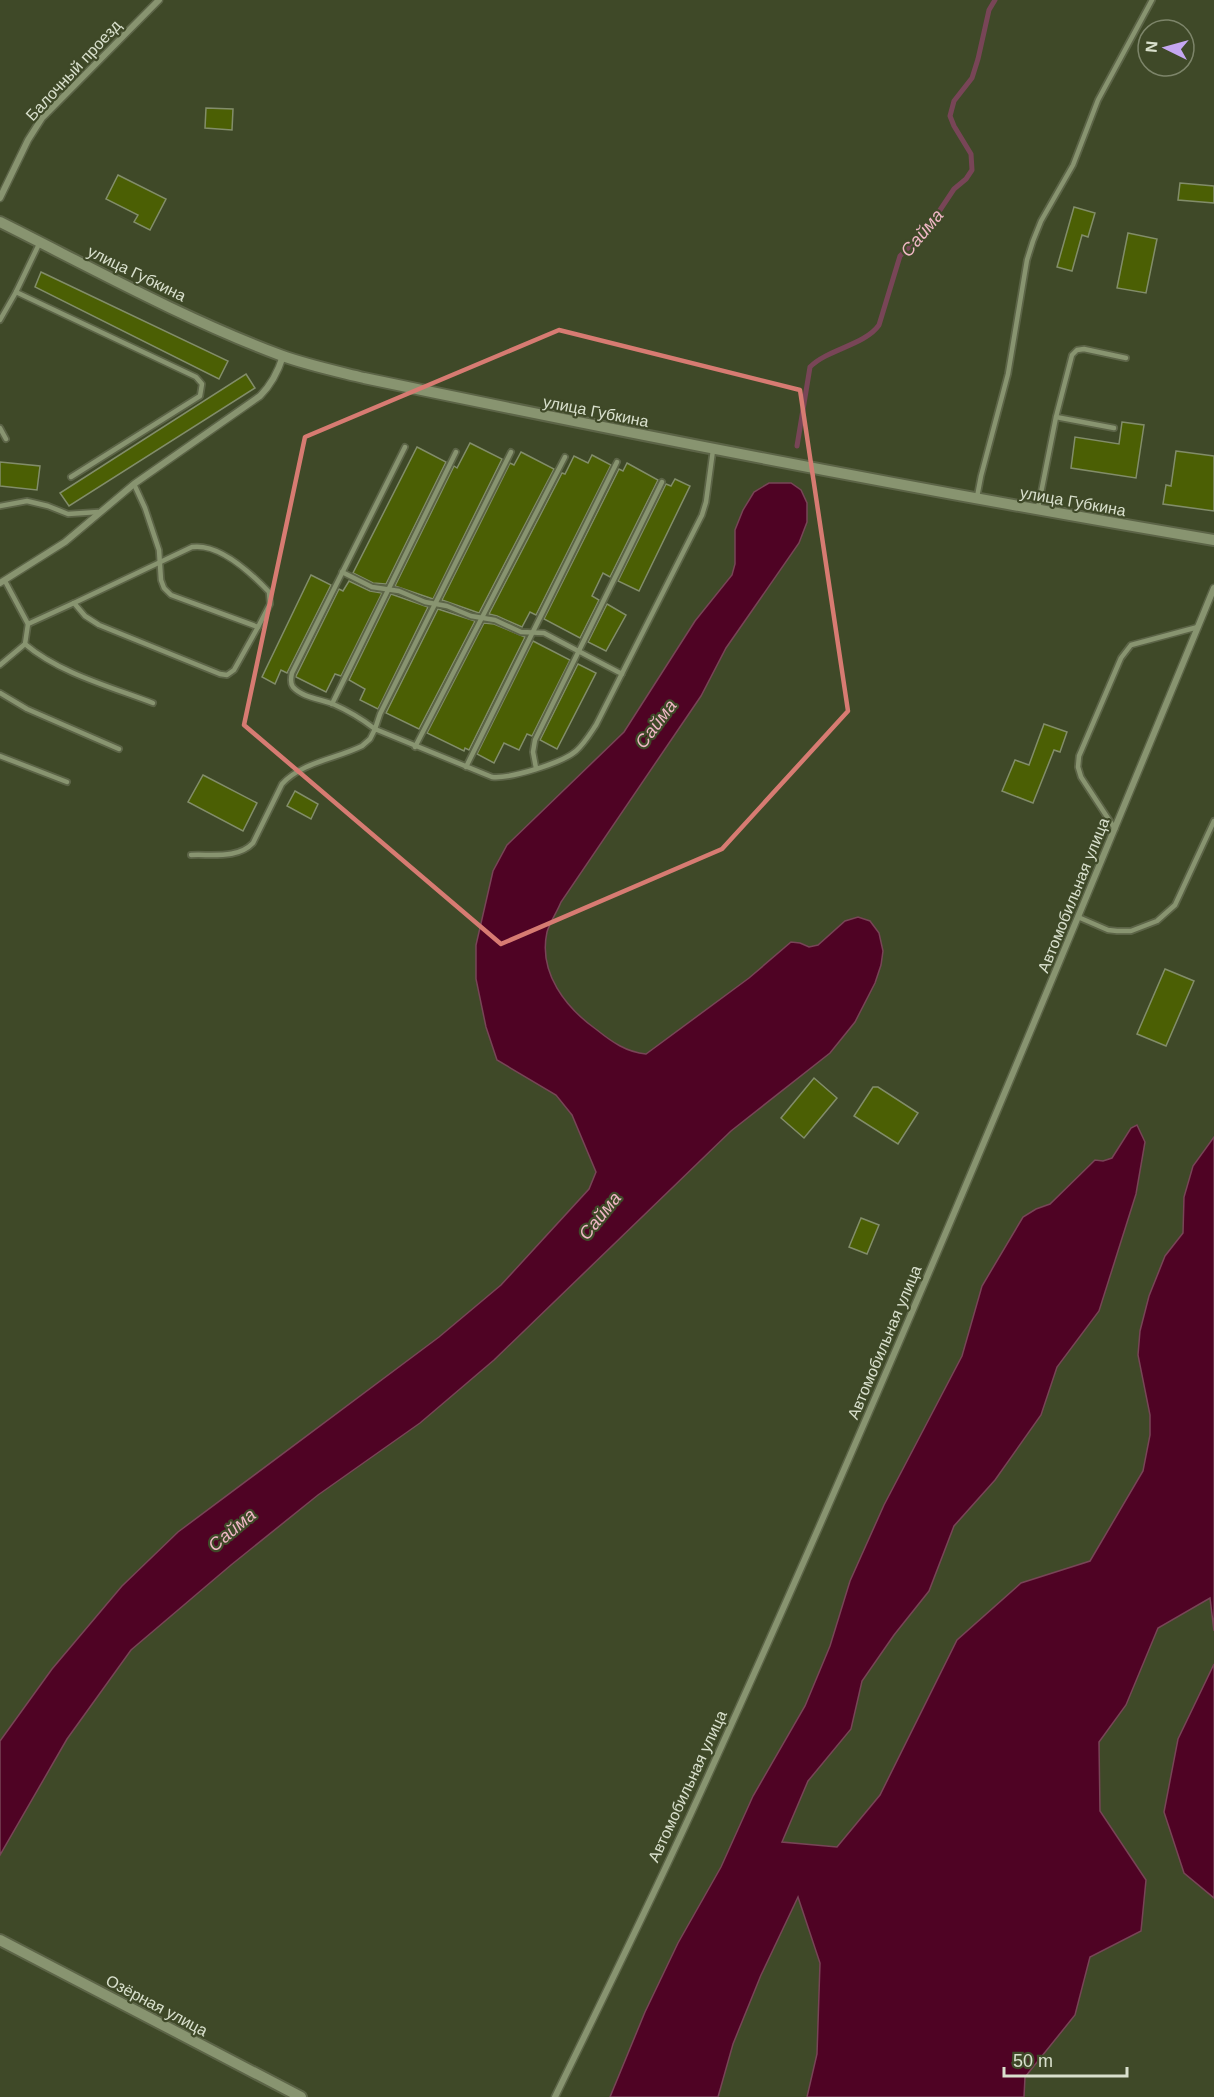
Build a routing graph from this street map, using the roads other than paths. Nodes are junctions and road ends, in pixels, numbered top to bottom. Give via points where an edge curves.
1 (159, 0) edge
2 (1152, 0) edge
3 (0, 198) edge
4 (0, 222) edge
5 (40, 242) junction
6 (16, 292) junction
7 (0, 320) edge
8 (283, 356) junction
9 (1126, 358) dead end
10 (1056, 417) junction
11 (0, 428) edge
12 (1114, 428) dead end
13 (6, 439) dead end
14 (405, 447) dead end
15 (713, 449) junction
16 (456, 452) dead end
17 (511, 452) dead end
18 (565, 457) dead end
19 (617, 462) dead end
20 (71, 477) dead end
21 (662, 482) dead end
22 (134, 484) junction
23 (977, 500) junction
24 (0, 506) edge
25 (1038, 510) junction
26 (99, 512) junction
27 (1214, 540) edge
28 (160, 562) junction
29 (342, 572) junction
30 (3, 582) edge
31 (1214, 588) edge
32 (388, 590) junction
33 (74, 603) junction
34 (435, 604) junction
35 (482, 618) junction
36 (28, 624) junction
37 (258, 627) junction
38 (1198, 627) junction
39 (533, 632) junction
40 (25, 644) junction
41 (579, 651) junction
42 (0, 665) edge
43 (622, 674) junction
44 (0, 693) edge
45 (153, 703) dead end
46 (332, 704) junction
47 (375, 729) junction
48 (415, 747) junction
49 (119, 749) dead end
50 (0, 756) edge
51 (466, 767) junction
52 (536, 768) junction
53 (67, 782) dead end
54 (1214, 820) edge
55 (1114, 829) junction
56 (191, 855) dead end
57 (1078, 917) junction
58 (0, 1940) edge
59 (301, 2097) edge
60 (555, 2097) edge

1 - 3 street, Балочный проезд via 42,118
2 - 23 lane via 1098,100 1073,165 1033,241 1008,374
4 - 5 street, улица Губкина
5 - 6 lane
5 - 8 street, улица Губкина via 237,338
6 - 7 lane
6 - 20 lane via 196,377 202,384 200,396
8 - 15 street, улица Губкина via 364,378
8 - 22 street via 270,387 261,396
9 - 10 lane via 1084,349 1072,355
10 - 12 lane
10 - 25 lane
11 - 13 lane
14 - 29 lane
15 - 23 street, улица Губкина
15 - 43 lane via 702,515
16 - 32 lane
17 - 34 lane
18 - 35 lane
19 - 39 lane
21 - 41 lane
22 - 26 street
22 - 28 lane
23 - 25 street, улица Губкина
24 - 26 lane via 27,501 68,514
25 - 27 street, улица Губкина
26 - 30 street via 65,542
28 - 33 lane
28 - 37 lane via 161,580 171,595
28 - 37 lane via 200,546 226,555 269,592 270,604
29 - 32 lane via 372,587
29 - 46 lane via 291,679 294,688
30 - 36 lane
31 - 38 street, Автомобильная улица
32 - 34 lane
32 - 46 lane
33 - 36 lane
33 - 37 lane via 99,625 220,674 228,675 234,670
34 - 35 lane
34 - 47 lane
35 - 39 lane via 521,632
35 - 48 lane
36 - 40 lane
38 - 55 street, Автомобильная улица
38 - 55 lane via 1131,645 1126,650 1079,756 1081,777
39 - 41 lane via 544,633
39 - 51 lane
40 - 42 lane
40 - 45 lane via 56,665
41 - 43 lane
41 - 52 lane via 535,740
43 - 52 lane via 597,725 578,750
44 - 49 lane
46 - 47 lane
47 - 48 lane
47 - 56 lane via 362,746 287,778 254,843 246,851
48 - 51 lane
50 - 53 lane
51 - 52 lane via 502,778
54 - 57 lane via 1175,905 1167,914 1131,931 1108,930
55 - 57 street, Автомобильная улица
57 - 60 street, Автомобильная улица via 858,1439 697,1800
58 - 59 street, Озёрная улица

